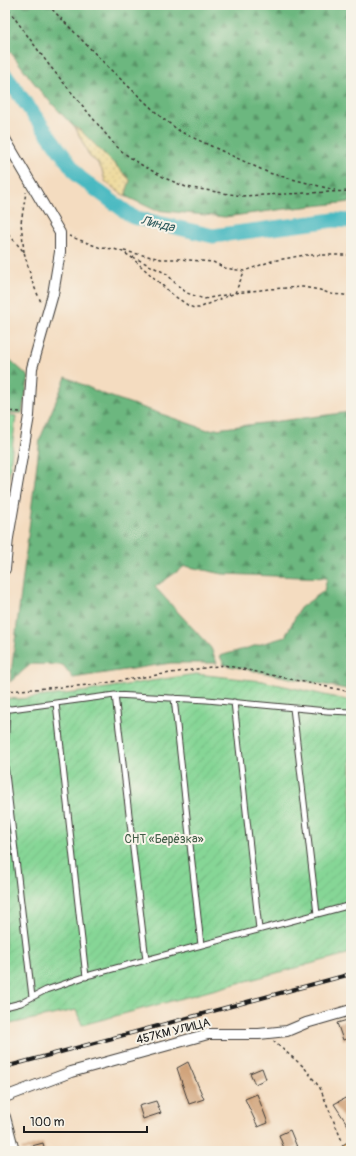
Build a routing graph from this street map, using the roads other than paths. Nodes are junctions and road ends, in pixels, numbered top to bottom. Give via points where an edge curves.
1 (5, 139) edge
2 (5, 569) edge
3 (115, 695) junction
4 (174, 698) junction
5 (234, 702) junction
6 (56, 703) junction
7 (6, 708) edge
8 (293, 708) junction
9 (351, 712) edge
10 (5, 755) edge
11 (5, 765) edge
12 (351, 905) edge
13 (316, 914) junction
14 (259, 930) junction
15 (201, 945) junction
16 (146, 960) junction
17 (86, 977) junction
18 (32, 997) junction
19 (5, 1006) edge
20 (351, 1010) edge
21 (5, 1097) edge
22 (5, 1118) edge
23 (14, 1151) edge

1 - 2 street via 60,233 60,252 53,294 32,368 29,412
3 - 4 lane
3 - 6 lane
3 - 16 lane
4 - 5 lane
4 - 15 lane
5 - 8 lane
5 - 14 lane
6 - 7 lane
6 - 17 lane
7 - 10 lane
8 - 9 lane
8 - 13 lane
11 - 18 lane
12 - 13 lane
13 - 14 lane
14 - 15 lane
15 - 16 lane
16 - 17 lane
17 - 18 lane
18 - 19 lane via 22,1003
20 - 21 street, 457КМ УЛИЦА via 287,1031 208,1034 70,1072
22 - 23 street

